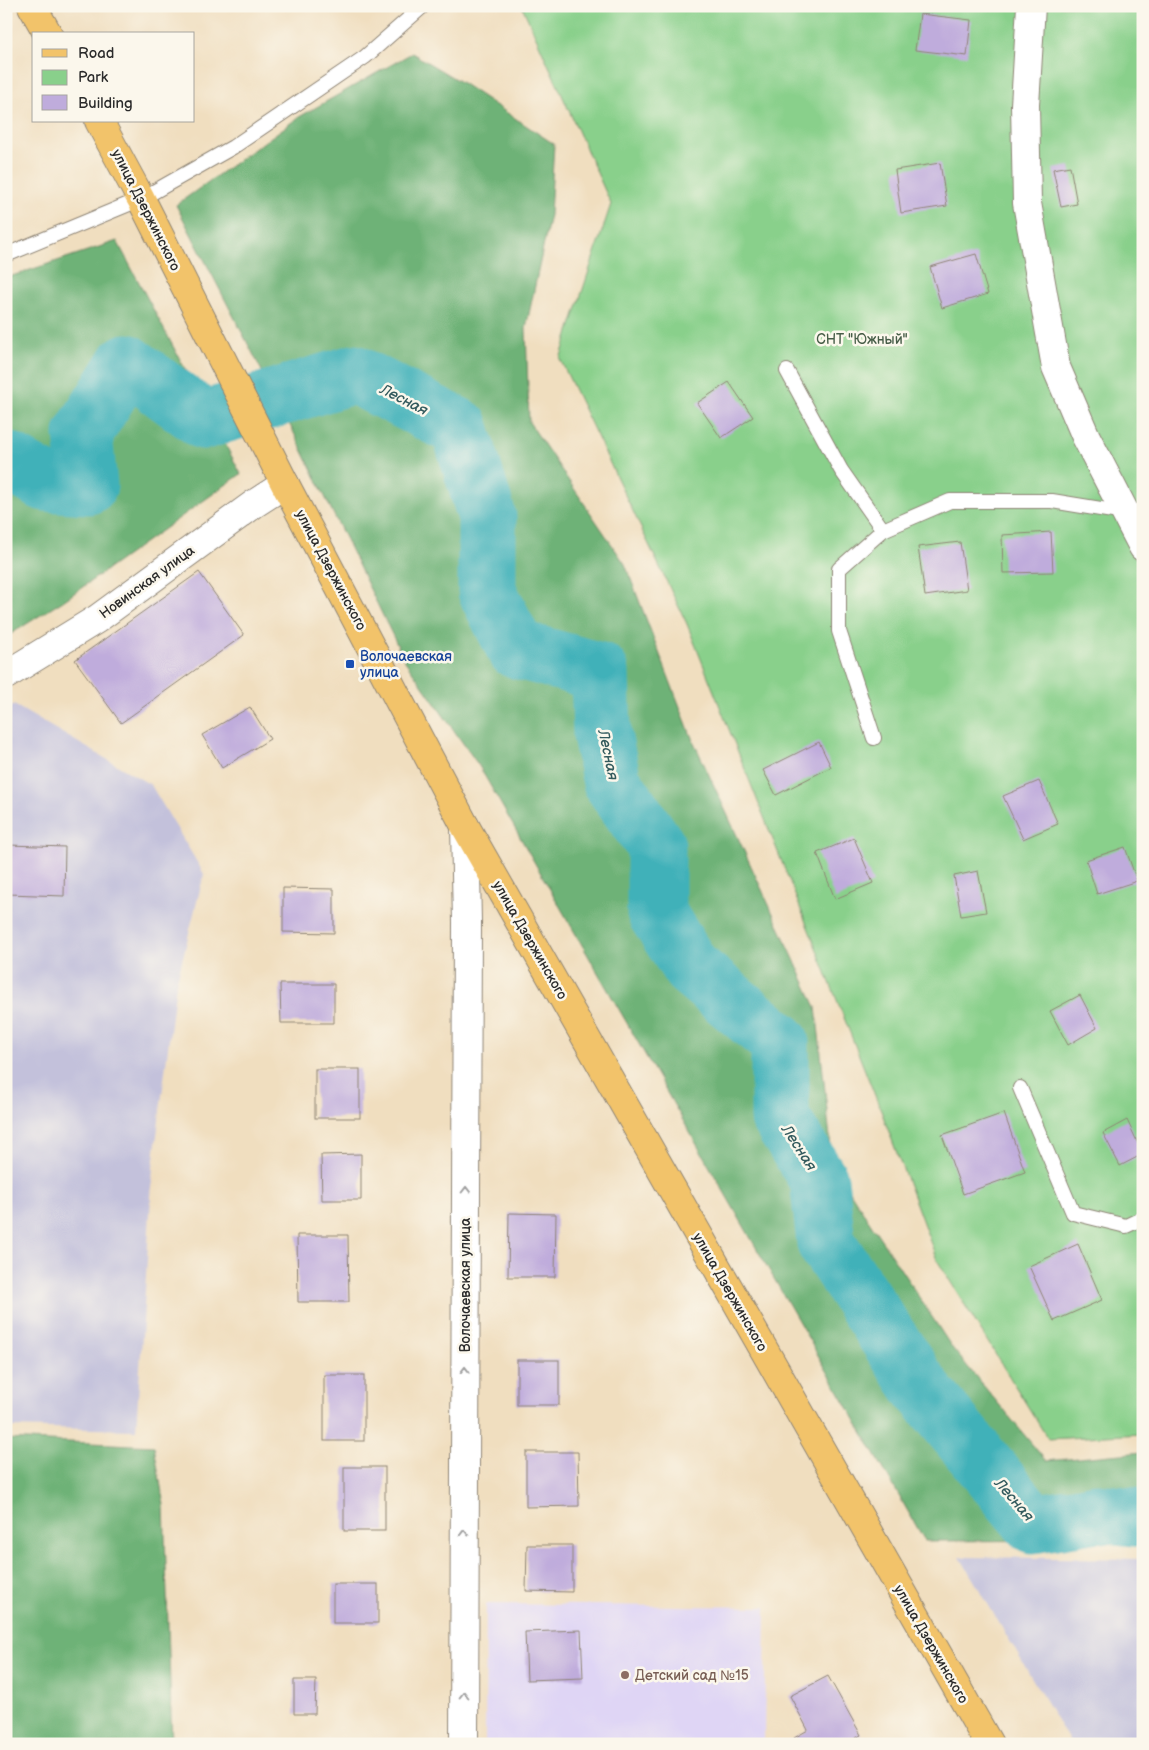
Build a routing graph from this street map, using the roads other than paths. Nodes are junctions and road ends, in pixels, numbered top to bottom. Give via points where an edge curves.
1 (32, 6) edge
2 (423, 6) edge
3 (1031, 6) edge
4 (47, 32) edge
5 (100, 122) edge
6 (141, 199) junction
7 (6, 255) edge
8 (787, 371) dead end
9 (285, 484) junction
10 (1126, 513) junction
11 (883, 530) junction
12 (1142, 545) edge
13 (6, 675) edge
14 (874, 738) dead end
15 (465, 826) junction
16 (1020, 1088) dead end
17 (1143, 1218) edge
18 (464, 1744) edge
19 (989, 1744) edge

1 - 4 main road
2 - 6 lane via 365,56 232,148
3 - 10 street via 1025,105 1027,203 1038,274 1056,367 1086,436
5 - 6 main road, улица Дзержинского
6 - 7 lane
6 - 9 main road, улица Дзержинского
8 - 11 lane via 841,470
9 - 13 street, Новинская улица via 97,619
9 - 15 main road, улица Дзержинского
10 - 11 lane via 1052,501 950,501
10 - 12 street
11 - 14 lane via 840,569 838,631
18 -> 15 street, Волочаевская улица
15 - 19 main road, улица Дзержинского
16 - 17 lane via 1073,1213 1126,1226

